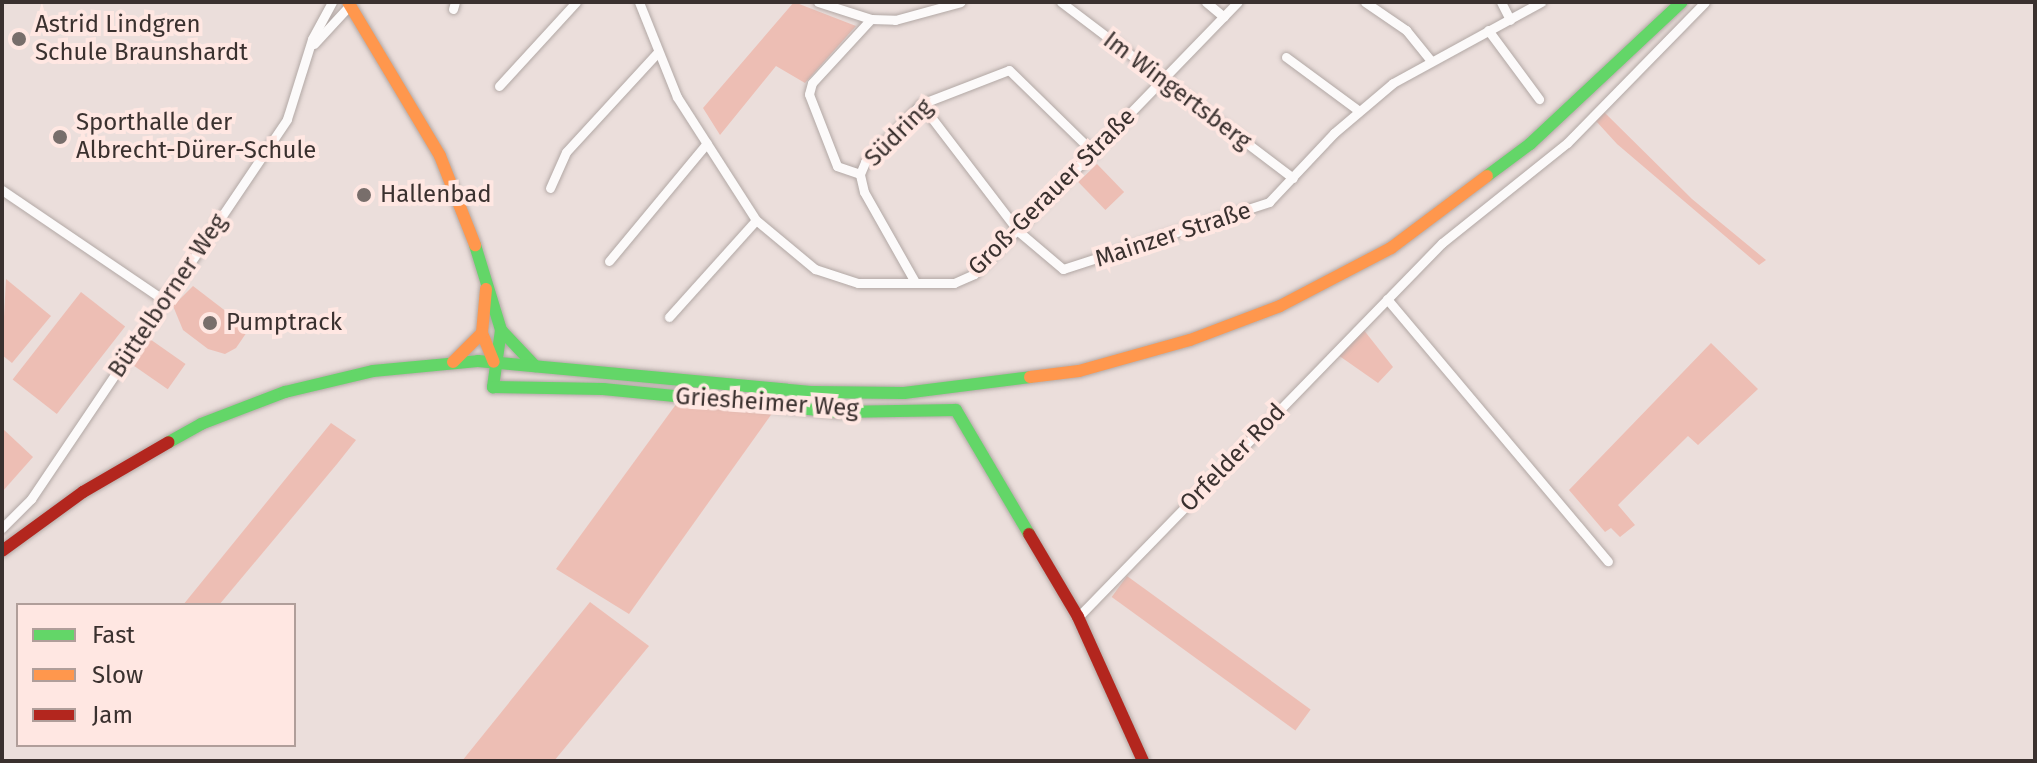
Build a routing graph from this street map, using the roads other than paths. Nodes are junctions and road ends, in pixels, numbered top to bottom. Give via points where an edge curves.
1 (332, 2) edge
2 (576, 2) edge
3 (639, 2) edge
4 (818, 2) edge
5 (961, 2) edge
6 (1061, 2) edge
7 (1206, 2) edge
8 (1238, 2) edge
9 (1365, 2) edge
10 (1501, 2) edge
11 (1541, 2) edge
12 (1682, 2) edge
13 (1705, 2) edge
14 (351, 3) edge
15 (1224, 17) junction
16 (871, 19) junction
17 (1510, 20) junction
18 (1488, 30) junction
19 (310, 50) junction
20 (657, 53) junction
21 (1286, 57) dead end
22 (1430, 60) junction
23 (1162, 82) junction
24 (499, 86) dead end
25 (1539, 99) dead end
26 (921, 104) junction
27 (1358, 110) junction
28 (707, 143) junction
29 (1094, 153) junction
30 (860, 174) junction
31 (1293, 178) junction
32 (550, 188) dead end
33 (2, 190) edge
34 (756, 220) junction
35 (1018, 231) junction
36 (609, 261) dead end
37 (915, 282) junction
38 (487, 286) junction
39 (1387, 299) junction
40 (164, 300) junction
41 (669, 317) dead end
42 (501, 330) junction
43 (482, 333) junction
44 (453, 362) junction
45 (494, 362) junction
46 (535, 366) junction
47 (2, 528) edge
48 (2, 551) edge
49 (1608, 561) dead end
50 (1078, 617) junction
51 (1143, 761) edge

1 - 19 street, Büttelborner Weg
2 - 24 street
3 - 20 street, Groß-Gerauer Straße
4 - 16 street
5 - 16 street via 895,20
6 - 23 street, Im Wingertsberg
7 - 15 street
8 - 15 street, Groß-Gerauer Straße
9 - 22 street via 1406,30
10 - 17 street
11 - 17 street, Mainzer Straße
12 - 46 main road via 1530,144 1391,248 1280,306 1190,340 1079,371 904,393 811,392
13 - 39 street, Orfelder Rod via 1567,143 1442,243
14 - 19 street, Büttelborner Weg
14 - 38 main road via 440,156 463,207
15 - 23 street, Groß-Gerauer Straße
16 - 30 street, Südring via 812,83 809,94 837,166
17 - 18 street, Mainzer Straße
18 - 22 street, Mainzer Straße
18 - 25 street
19 - 40 street, Büttelborner Weg via 287,119
20 - 28 street, Groß-Gerauer Straße
20 - 32 street via 566,152
21 - 27 street
22 - 27 street, Mainzer Straße
23 - 29 street, Groß-Gerauer Straße
23 - 31 street, Im Wingertsberg
26 - 29 street, Südring via 1009,70
26 - 30 street, Südring via 865,162
26 - 35 street, Mainzer Straße
27 - 31 street, Mainzer Straße
28 - 34 street, Groß-Gerauer Straße
28 - 36 street
29 - 35 street, Groß-Gerauer Straße
30 - 37 street, Südring via 864,192
31 - 35 street, Mainzer Straße via 1269,202 1245,214 1063,269
33 - 40 street
34 - 37 street, Groß-Gerauer Straße via 833,279
34 - 41 street
35 - 37 street, Groß-Gerauer Straße via 974,274 954,283
38 - 42 main road
38 - 43 main road
39 - 49 street
39 - 50 street, Orfelder Rod
40 - 47 street, Büttelborner Weg via 31,499
42 - 45 main road
42 - 46 main road
43 - 44 main road
43 - 45 main road
44 - 45 main road
44 - 48 main road via 329,380 228,412 121,468
45 - 46 main road
45 - 50 main road, Griesheimer Weg via 493,387 603,389 839,412 956,410
50 - 51 main road, Griesheimer Weg

